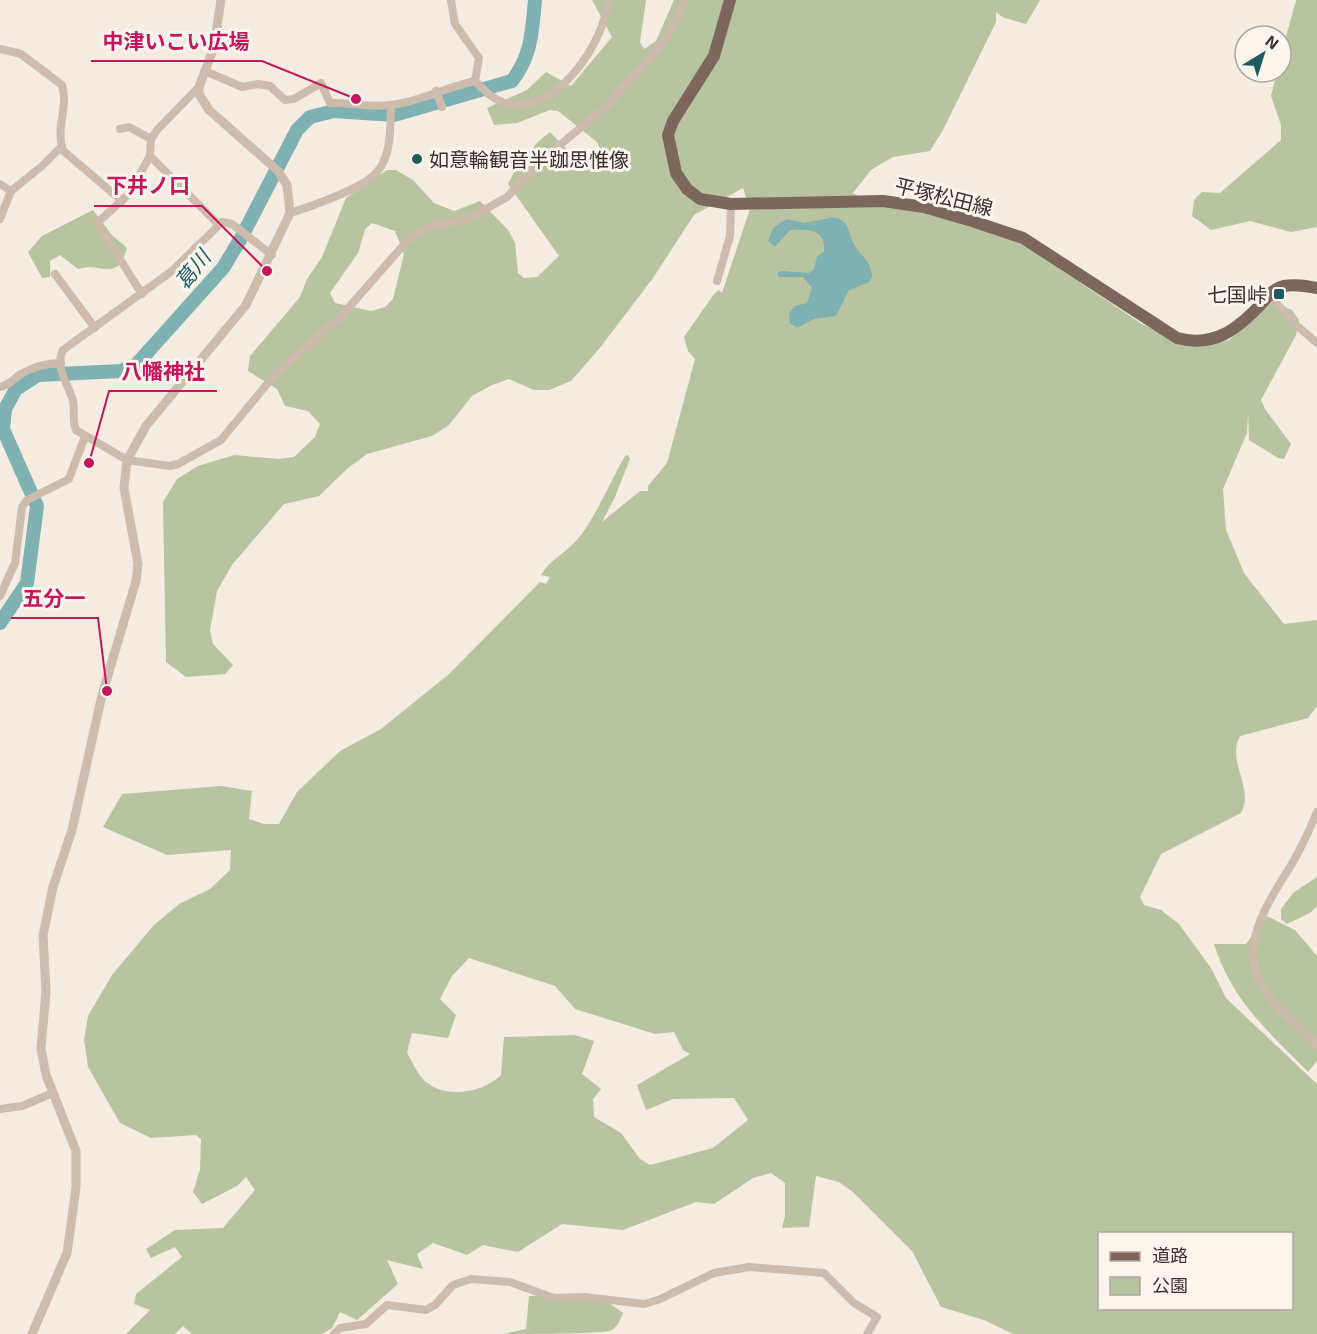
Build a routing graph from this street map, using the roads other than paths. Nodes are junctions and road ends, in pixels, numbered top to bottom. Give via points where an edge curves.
1 (220, 0) edge
2 (451, 0) edge
3 (608, 0) edge
4 (684, 0) edge
5 (730, 0) edge
6 (0, 49) edge
7 (205, 71) junction
8 (477, 83) junction
9 (199, 87) junction
10 (436, 91) junction
11 (391, 107) junction
12 (442, 107) dead end
13 (120, 129) dead end
14 (151, 139) junction
15 (63, 150) junction
16 (150, 156) junction
17 (0, 184) edge
18 (11, 191) junction
19 (122, 201) junction
20 (731, 204) junction
21 (290, 213) junction
22 (0, 219) edge
23 (219, 225) junction
24 (272, 255) junction
25 (55, 274) dead end
26 (717, 281) dead end
27 (1317, 288) edge
28 (142, 294) junction
29 (1269, 295) junction
30 (95, 328) junction
31 (1317, 343) edge
32 (61, 364) junction
33 (0, 387) edge
34 (85, 436) junction
35 (127, 460) junction
36 (0, 596) edge
37 (1317, 812) edge
38 (1317, 1045) edge
39 (53, 1093) junction
40 (0, 1109) edge
41 (33, 1334) edge
42 (334, 1334) edge
43 (867, 1334) edge

1 - 7 street via 214,47
2 - 8 street via 455,24 479,58
3 - 8 street via 598,40 565,82 538,99 518,105 496,100
4 - 35 street via 661,45 608,105 537,164 507,197 468,219 428,227 408,240 354,303 272,378 220,440 170,466
5 - 20 main road, 平塚松田線 via 714,56 668,135 676,173 687,189 700,199
6 - 15 street via 21,54 62,85 65,105 58,138
7 - 9 street
7 - 11 street via 242,87 270,86 285,100 321,83 330,103
8 - 10 street
9 - 14 street
9 - 21 street via 208,110 283,177
10 - 11 street
10 - 12 street
11 - 21 street via 389,142 376,174 322,204
13 - 14 street via 129,127
14 - 16 street
15 - 18 street via 60,148
15 - 19 street
16 - 19 street
16 - 23 street
17 - 18 street
18 - 22 street
19 - 28 street via 97,223
20 - 26 street via 730,236
20 - 29 main road, 平塚松田線 via 883,201 924,207 972,221 1023,238 1148,320 1190,342 1222,337 1243,324
21 - 24 street
23 - 24 street via 222,222 239,229
23 - 28 street
24 - 35 street via 236,320 146,426
25 - 30 street
27 - 29 main road via 1283,286
28 - 30 street
29 - 31 street
30 - 32 street via 63,350
32 - 33 street via 48,363
32 - 34 street via 72,398 73,423
34 - 35 street
34 - 36 street via 69,479 29,499 22,507 15,563
35 - 39 street via 124,488 138,564 136,582 102,695 44,935 46,992 41,1048
37 - 38 street via 1261,914 1254,951 1263,988
39 - 40 street via 22,1106
39 - 41 street via 76,1151 76,1188 67,1253
42 - 43 street via 340,1328 366,1324 387,1305 431,1308 453,1285 463,1281 510,1282 554,1298 590,1297 638,1305 714,1273 749,1268 824,1274 854,1303 877,1317

